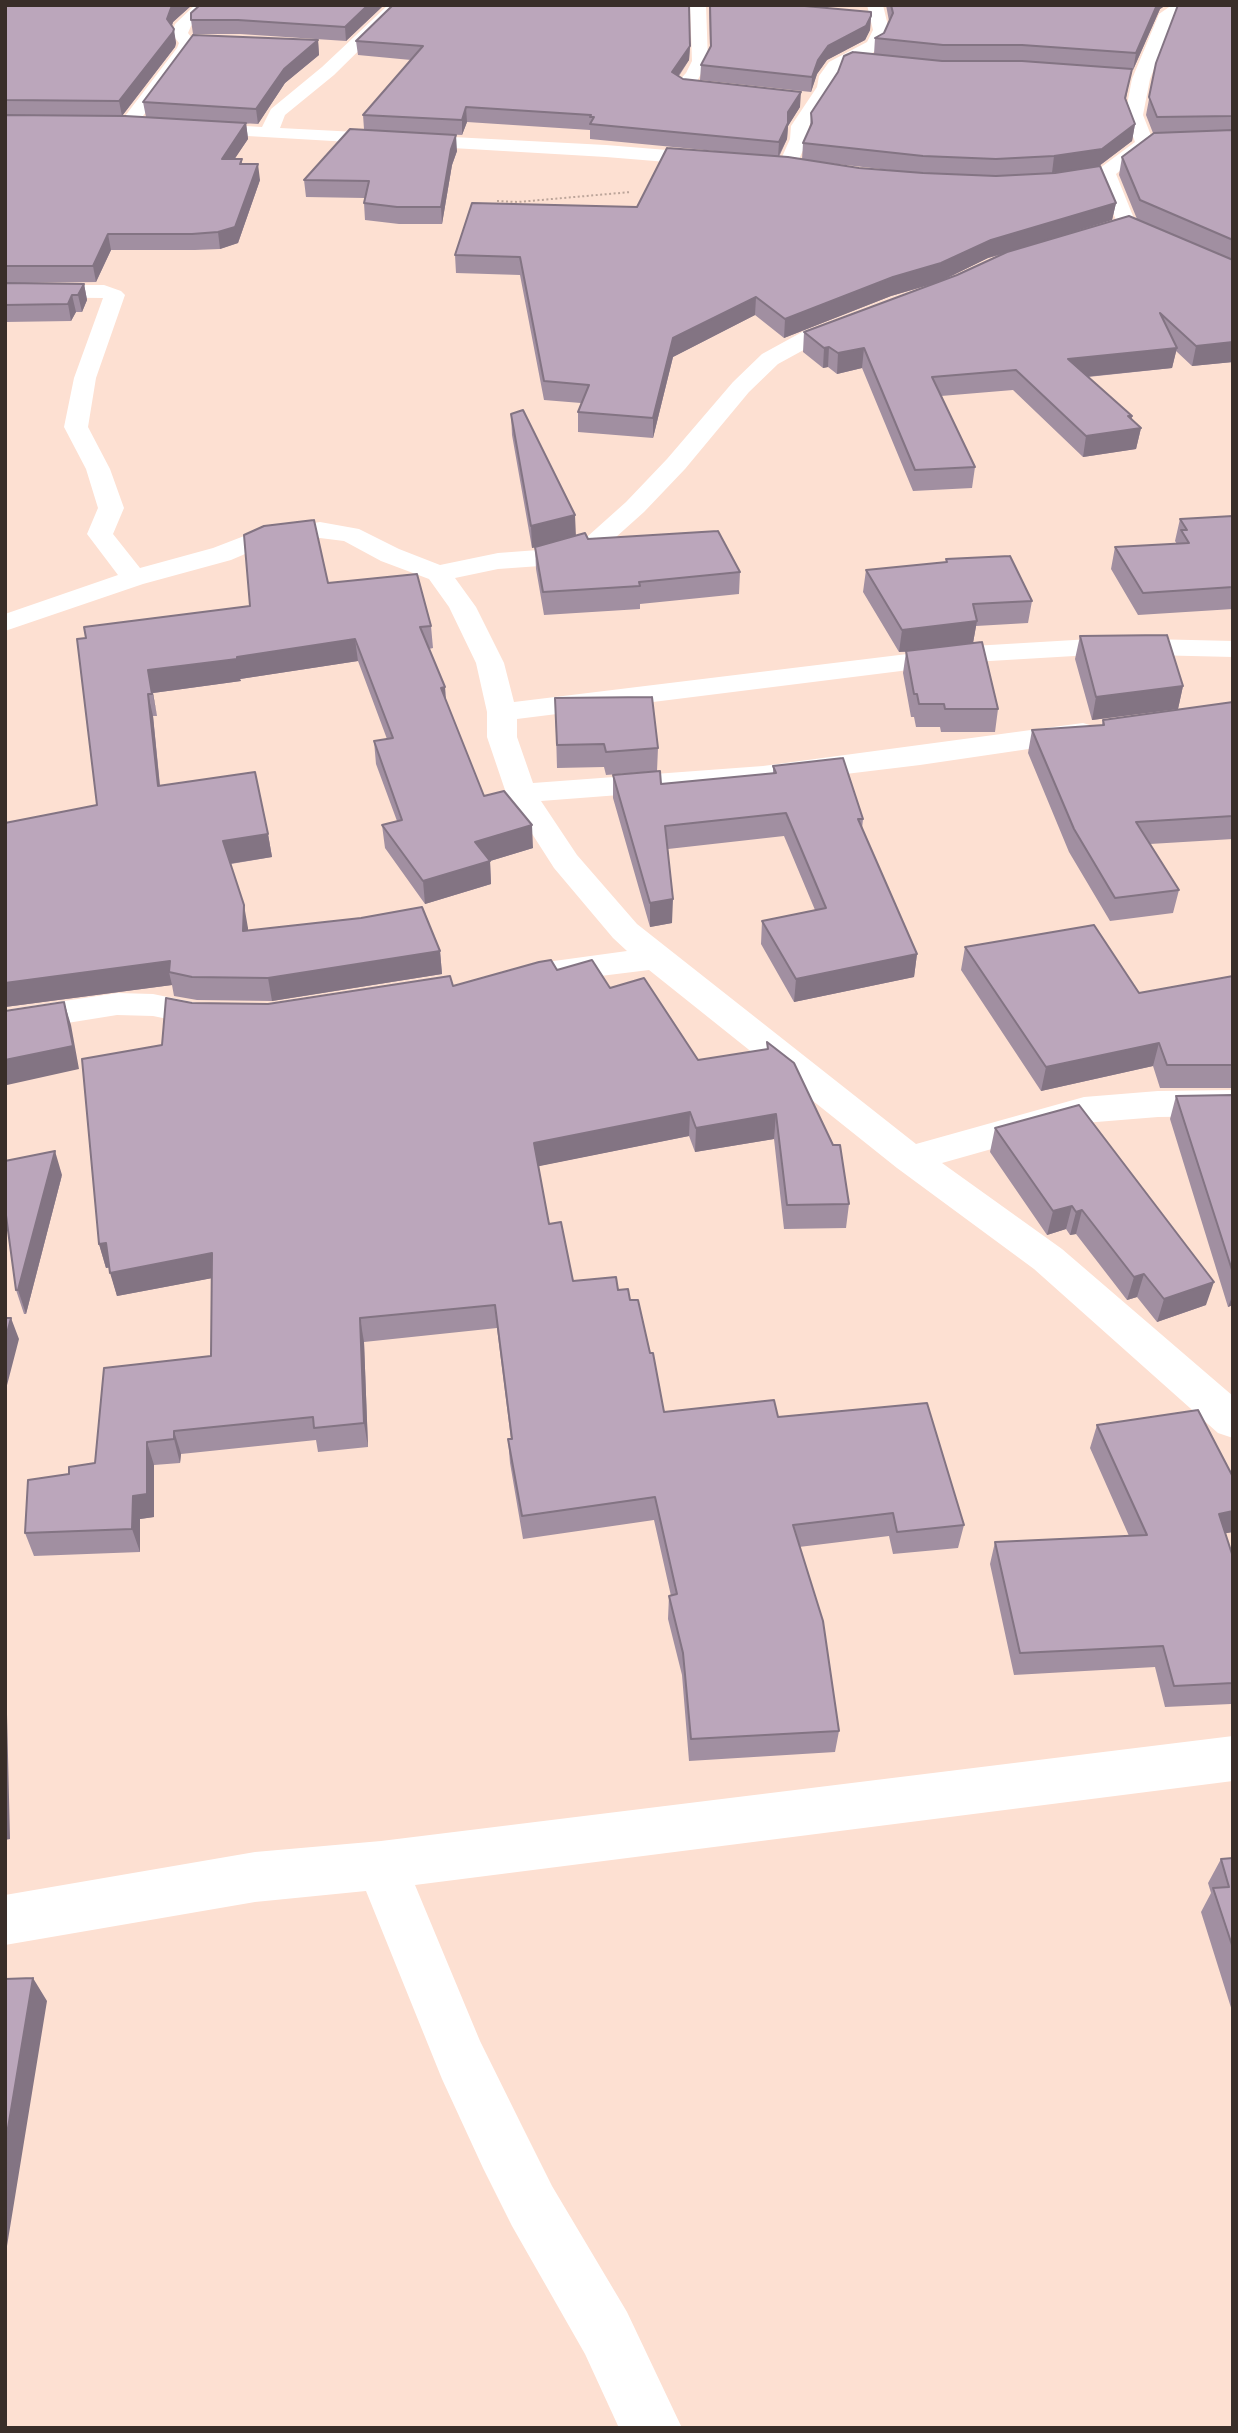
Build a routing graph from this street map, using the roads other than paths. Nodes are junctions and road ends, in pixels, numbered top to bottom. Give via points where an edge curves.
1 (205, 5) edge
2 (397, 5) edge
3 (698, 5) edge
4 (875, 5) edge
5 (1194, 5) edge
6 (324, 47) edge
7 (349, 49) junction
8 (849, 60) junction
9 (907, 66) edge
10 (743, 93) edge
11 (798, 98) edge
12 (816, 101) junction
13 (153, 126) edge
14 (179, 127) edge
15 (269, 133) junction
16 (737, 162) edge
17 (762, 164) edge
18 (787, 166) junction
19 (811, 169) edge
20 (1107, 173) junction
21 (1029, 183) edge
22 (1127, 225) junction
23 (1103, 232) edge
24 (1233, 272) edge
25 (5, 291) edge
26 (870, 317) edge
27 (438, 572) junction
28 (134, 578) junction
29 (5, 623) edge
30 (1233, 649) edge
31 (502, 712) junction
32 (1114, 728) edge
33 (521, 793) junction
34 (656, 958) junction
35 (517, 976) edge
36 (247, 1015) edge
37 (5, 1022) edge
38 (1233, 1103) edge
39 (910, 1159) junction
40 (1233, 1420) edge
41 (1233, 1758) edge
42 (381, 1864) junction
43 (5, 1920) edge
44 (651, 2428) edge

1 - 13 street via 183,24 180,34 194,42 121,124
2 - 7 street
3 - 10 street via 700,61 682,86
4 - 8 street via 881,30 874,45
5 - 20 street via 1167,14 1135,78 1134,114 1151,143
6 - 7 street
7 - 15 street via 277,113
8 - 9 street
8 - 12 street via 835,66
11 - 12 street
12 - 18 street via 798,130 799,139
14 - 15 street
15 - 16 street
17 - 18 street
18 - 19 street
20 - 21 street
20 - 22 street
22 - 23 street
22 - 24 street
25 - 28 street via 104,291 114,295 85,378 76,427 99,469 111,508 100,534
26 - 27 street via 812,336 770,359 668,473 597,541 540,558
27 - 28 street via 390,555 351,534 320,530 261,538 222,554
27 - 31 street via 490,663
28 - 29 street
30 - 31 street via 1108,646 973,654
31 - 33 street via 502,737
32 - 33 street via 763,775
33 - 34 street via 565,860 625,930
34 - 35 street
34 - 39 street
36 - 37 street via 117,1004
38 - 39 street via 1084,1110
39 - 40 street via 1048,1259
41 - 42 street
42 - 43 street via 255,1877
42 - 44 street via 461,2060 503,2148 606,2333

